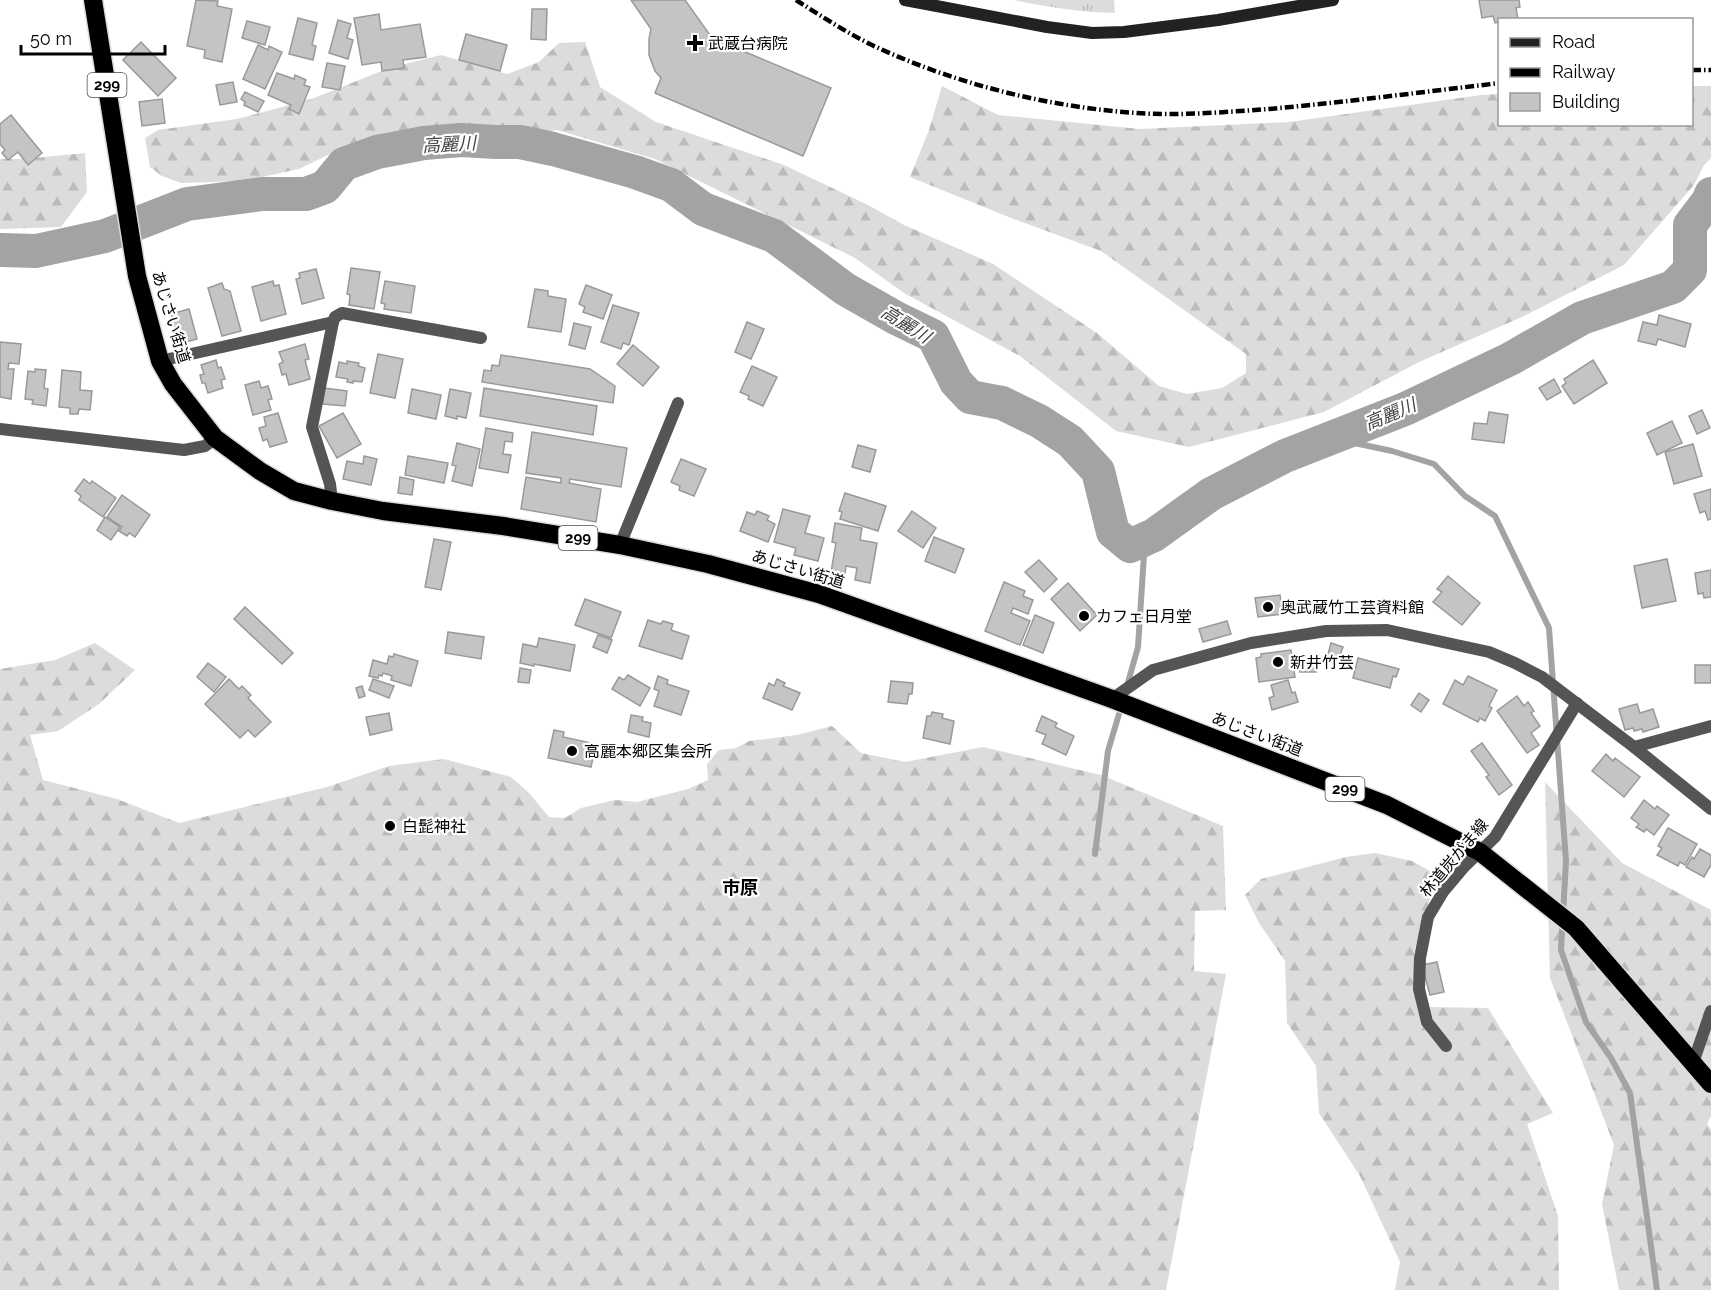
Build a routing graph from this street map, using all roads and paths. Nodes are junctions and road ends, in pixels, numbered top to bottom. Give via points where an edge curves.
1 (93, 0) edge
2 (905, 0) edge
3 (1333, 0) edge
4 (333, 322) junction
5 (481, 338) dead end
6 (160, 361) junction
7 (678, 403) dead end
8 (0, 429) edge
9 (215, 438) junction
10 (332, 501) junction
11 (620, 544) junction
12 (1119, 702) junction
13 (1577, 703) junction
14 (1711, 726) edge
15 (1634, 747) junction
16 (1711, 808) edge
17 (1480, 852) junction
18 (1711, 1011) edge
19 (1446, 1046) dead end
20 (1693, 1064) junction
21 (1711, 1084) edge

1 - 6 highway, あじさい街道 / 299 via 137,276
2 - 3 street via 1092,33 1218,20
4 - 5 street via 342,313
4 - 6 street
4 - 10 street via 312,427
6 - 9 highway, あじさい街道 / 299
7 - 11 street
8 - 9 street via 184,450 205,446
9 - 10 highway, あじさい街道 / 299 via 294,491
10 - 11 highway, あじさい街道 / 299
11 - 12 highway, あじさい街道 / 299 via 819,594
12 - 13 street via 1154,669 1251,643 1326,631 1387,630 1489,652 1542,677
12 - 17 highway, あじさい街道 / 299 via 1387,805
13 - 15 street
13 - 17 street, 林道炭がま線 via 1496,837
14 - 15 street
15 - 16 street
17 - 19 street, 林道炭がま線 via 1443,892 1428,917 1420,958 1419,988 1427,1022
17 - 20 highway, あじさい街道 / 299 via 1576,928
18 - 20 street
20 - 21 highway, あじさい街道 / 299

